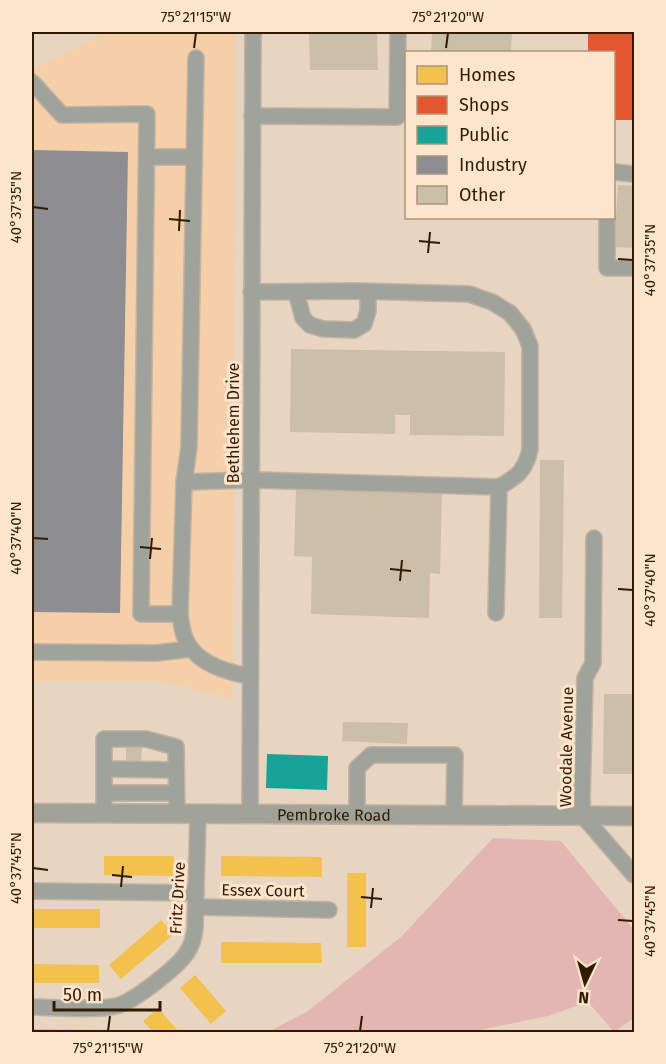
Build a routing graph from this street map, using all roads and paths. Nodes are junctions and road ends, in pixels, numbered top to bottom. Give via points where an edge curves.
1 (253, 32) edge
2 (398, 32) edge
3 (196, 58) dead end
4 (32, 82) edge
5 (252, 116) junction
6 (147, 157) junction
7 (193, 157) junction
8 (615, 172) edge
9 (634, 174) edge
10 (607, 219) edge
11 (634, 268) edge
12 (251, 292) junction
13 (296, 292) junction
14 (368, 292) junction
15 (250, 480) junction
16 (184, 482) junction
17 (499, 487) junction
18 (594, 538) dead end
19 (496, 613) dead end
20 (180, 614) junction
21 (190, 649) junction
22 (32, 652) edge
23 (249, 676) junction
24 (104, 770) junction
25 (176, 770) junction
26 (104, 793) junction
27 (176, 794) junction
28 (32, 813) edge
29 (104, 813) junction
30 (177, 813) junction
31 (198, 814) junction
32 (250, 814) junction
33 (357, 815) junction
34 (454, 815) junction
35 (583, 816) junction
36 (634, 816) edge
37 (634, 874) edge
38 (32, 891) edge
39 (196, 900) junction
40 (329, 910) dead end
41 (32, 1007) edge

1 - 5 street, Bethlehem Drive
2 - 5 street via 397,117
3 - 7 street
4 - 6 street via 62,116 147,114
5 - 12 street, Bethlehem Drive
6 - 7 street
6 - 20 street via 141,614
7 - 16 street via 189,447
8 - 9 street
10 - 11 street via 607,268
12 - 13 street
12 - 15 street, Bethlehem Drive
13 - 14 street
13 - 14 street via 303,318 310,325 354,330 364,324
14 - 17 street via 469,294 510,313 523,329 530,346 530,449 527,463
15 - 16 street
15 - 17 street
15 - 23 street, Bethlehem Drive
16 - 20 street
17 - 19 street
18 - 35 street, Woodale Avenue via 593,663 585,678
20 - 21 street
21 - 22 street via 156,653
21 - 23 street via 213,666
23 - 32 street, Bethlehem Drive
24 - 25 street
24 - 25 street via 104,739 146,739 176,747
24 - 26 street
25 - 27 street
26 - 27 street
26 - 29 street
27 - 30 street
28 - 29 main road, Pembroke Road
29 - 30 main road, Pembroke Road
30 - 31 main road, Pembroke Road
31 - 32 main road, Pembroke Road
31 - 39 street, Fritz Drive
32 - 33 main road, Pembroke Road
33 - 34 main road, Pembroke Road
33 - 34 street via 357,768 371,755 455,755
34 - 35 main road, Pembroke Road
35 - 36 main road, Pembroke Road
35 - 37 street
38 - 39 street, Essex Court
39 - 40 street, Essex Court
39 - 41 street, Fritz Drive via 194,937 187,953 132,1000 106,1007

